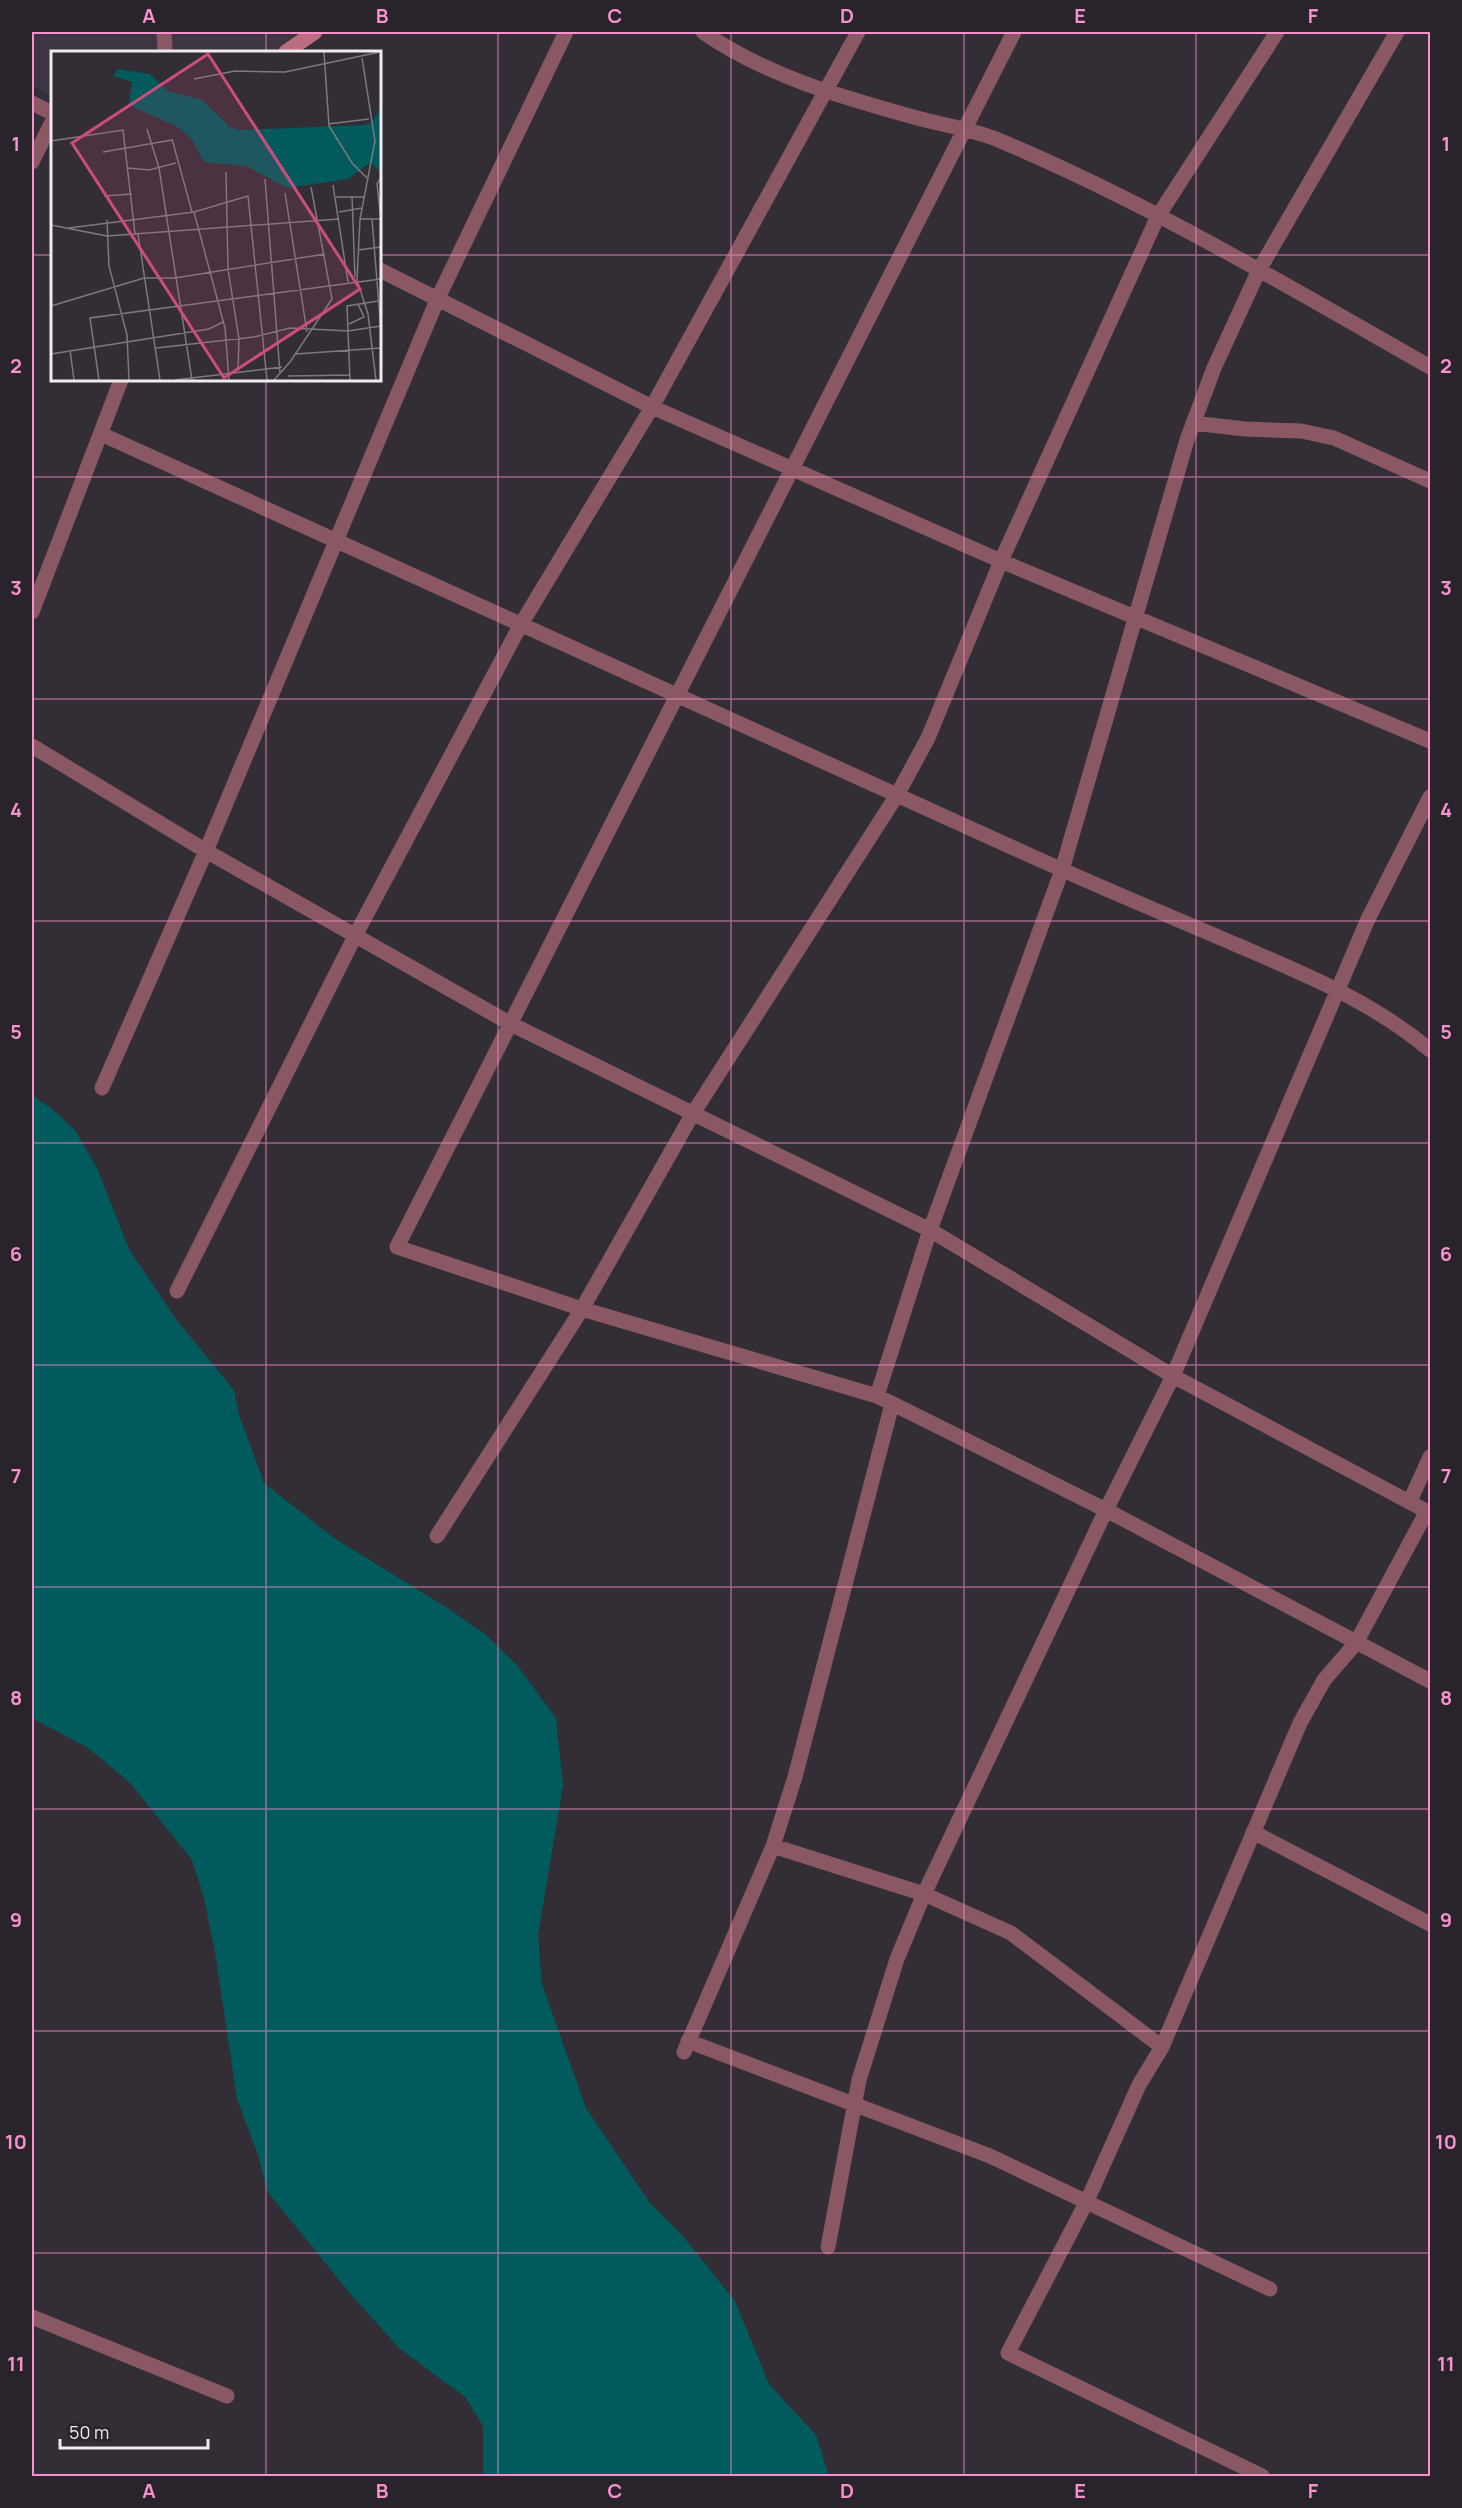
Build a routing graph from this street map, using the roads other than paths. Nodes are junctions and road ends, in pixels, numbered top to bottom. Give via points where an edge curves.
1 (164, 32) edge
2 (315, 32) edge
3 (566, 32) edge
4 (704, 32) edge
5 (858, 32) edge
6 (1014, 32) edge
7 (1277, 32) edge
8 (1396, 32) edge
9 (165, 48) dead end
10 (287, 51) edge
11 (824, 92) junction
12 (32, 102) edge
13 (51, 112) edge
14 (51, 124) edge
15 (962, 130) junction
16 (32, 162) edge
17 (1158, 216) junction
18 (381, 270) edge
19 (1259, 270) junction
20 (438, 298) junction
21 (1431, 367) edge
22 (122, 381) edge
23 (652, 407) junction
24 (1194, 423) junction
25 (101, 434) junction
26 (792, 470) junction
27 (1431, 481) edge
28 (336, 542) junction
29 (1001, 561) junction
30 (32, 612) edge
31 (1134, 615) junction
32 (520, 626) junction
33 (678, 695) junction
34 (1431, 741) edge
35 (32, 746) edge
36 (897, 795) junction
37 (1431, 798) edge
38 (206, 851) junction
39 (1062, 870) junction
40 (355, 936) junction
41 (1339, 989) junction
42 (511, 1024) junction
43 (1431, 1050) edge
44 (102, 1088) dead end
45 (692, 1114) junction
46 (930, 1230) junction
47 (177, 1291) dead end
48 (582, 1309) junction
49 (1173, 1376) junction
50 (877, 1396) junction
51 (892, 1404) junction
52 (1431, 1457) edge
53 (1410, 1501) junction
54 (1106, 1510) junction
55 (1429, 1512) edge
56 (437, 1536) dead end
57 (1356, 1643) junction
58 (1431, 1681) edge
59 (1253, 1832) junction
60 (773, 1845) junction
61 (924, 1894) junction
62 (1431, 1924) edge
63 (1162, 2047) junction
64 (854, 2106) junction
65 (1087, 2201) junction
66 (828, 2247) dead end
67 (1270, 2289) dead end
68 (32, 2318) edge
69 (227, 2396) dead end
70 (1262, 2476) edge

1 - 9 street
2 - 10 street
3 - 20 street
4 - 11 street via 725,47
5 - 11 street
6 - 15 street
7 - 17 street
8 - 19 street
11 - 15 street
11 - 23 street
12 - 13 street
14 - 16 street
15 - 17 street via 1023,151
15 - 26 street
17 - 19 street
17 - 29 street
18 - 20 street
19 - 21 street
19 - 24 street via 1214,368
20 - 23 street
20 - 28 street
22 - 25 street
23 - 26 street
23 - 32 street
24 - 27 street via 1301,431 1334,438
24 - 31 street
25 - 28 street
25 - 30 street
26 - 29 street
26 - 33 street
28 - 32 street
28 - 38 street
29 - 31 street
29 - 36 street via 946,698
31 - 34 street
31 - 39 street
32 - 33 street
32 - 40 street
33 - 36 street
33 - 42 street
35 - 38 street
36 - 39 street
36 - 45 street
37 - 41 street via 1368,919
38 - 40 street
38 - 44 street
39 - 41 street
39 - 46 street
40 - 42 street
40 - 47 street
41 - 43 street via 1398,1023
41 - 49 street
42 - 45 street
42 - 48 street via 397,1247
45 - 46 street
45 - 48 street
46 - 49 street
46 - 50 street
48 - 50 street
48 - 56 street
49 - 53 street
49 - 54 street
50 - 51 street
51 - 54 street
51 - 60 street via 795,1777
52 - 53 street
53 - 55 street
54 - 57 street
54 - 61 street
55 - 57 street
57 - 58 street
57 - 59 street via 1324,1680 1300,1723
59 - 62 street
59 - 63 street
60 - 61 street
60 - 64 street via 686,2047
61 - 63 street via 1011,1933
61 - 64 street via 897,1959
63 - 65 street via 1139,2085
64 - 65 street via 990,2156
64 - 66 street
65 - 67 street
65 - 70 street via 1008,2353
68 - 69 street

